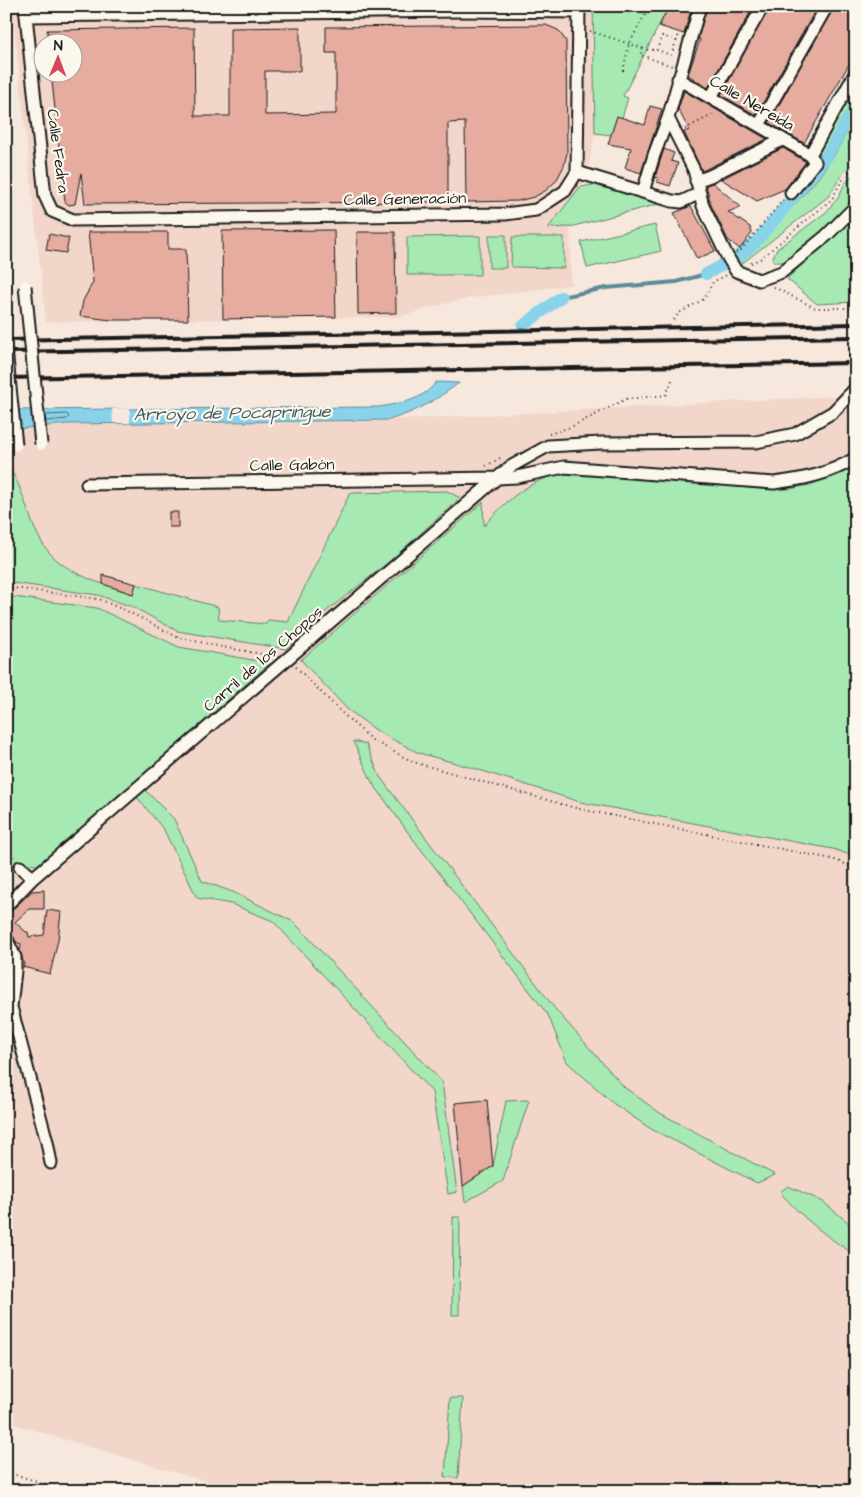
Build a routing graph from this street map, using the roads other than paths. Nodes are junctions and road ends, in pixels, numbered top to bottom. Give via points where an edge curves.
1 (700, 6) edge
2 (763, 6) edge
3 (827, 6) edge
4 (460, 9) edge
5 (580, 9) edge
6 (26, 11) edge
7 (856, 72) edge
8 (680, 74) junction
9 (711, 97) junction
10 (668, 118) junction
11 (759, 126) junction
12 (782, 140) junction
13 (810, 155) junction
14 (578, 172) junction
15 (696, 181) junction
16 (643, 192) junction
17 (700, 193) junction
18 (791, 193) road end
19 (856, 206) edge
20 (52, 211) joint
21 (25, 286) dead end
22 (6, 349) edge
23 (856, 388) edge
24 (41, 444) dead end
25 (16, 445) dead end
26 (856, 458) edge
27 (498, 478) junction
28 (87, 484) dead end
29 (20, 867) road end
30 (33, 878) junction
31 (6, 906) edge
32 (6, 938) edge
33 (8, 1010) edge
34 (51, 1164) dead end

1 - 8 street
2 - 9 street
3 - 11 street
4 - 5 street
4 - 6 street
5 - 14 street
6 - 20 street, Calle Fedra via 45,196
7 - 13 street
8 - 9 street, Calle Nereida
8 - 10 street
9 - 11 street, Calle Nereida
10 - 15 street via 694,170
10 - 16 street
11 - 12 street, Calle Nereida
12 - 13 street, Calle Nereida
12 - 15 street
13 - 18 street via 815,162
14 - 16 street
14 - 20 street, Calle Generación via 566,191 536,210 505,214 73,220
15 - 17 street
16 - 17 street via 681,202
17 - 19 street via 703,206 731,262 759,280 782,272
21 - 24 street, bridge
22 - 25 street, bridge
23 - 27 street, Carril de los Chopos via 833,412 795,434 756,442 546,441
26 - 27 street, Calle Gabón via 843,466 804,479 774,483 564,467
27 - 28 street, Calle Gabón
27 - 30 street, Carril de los Chopos
29 - 30 street
30 - 31 street, Carril de los Chopos
32 - 33 street via 15,957
33 - 34 street

